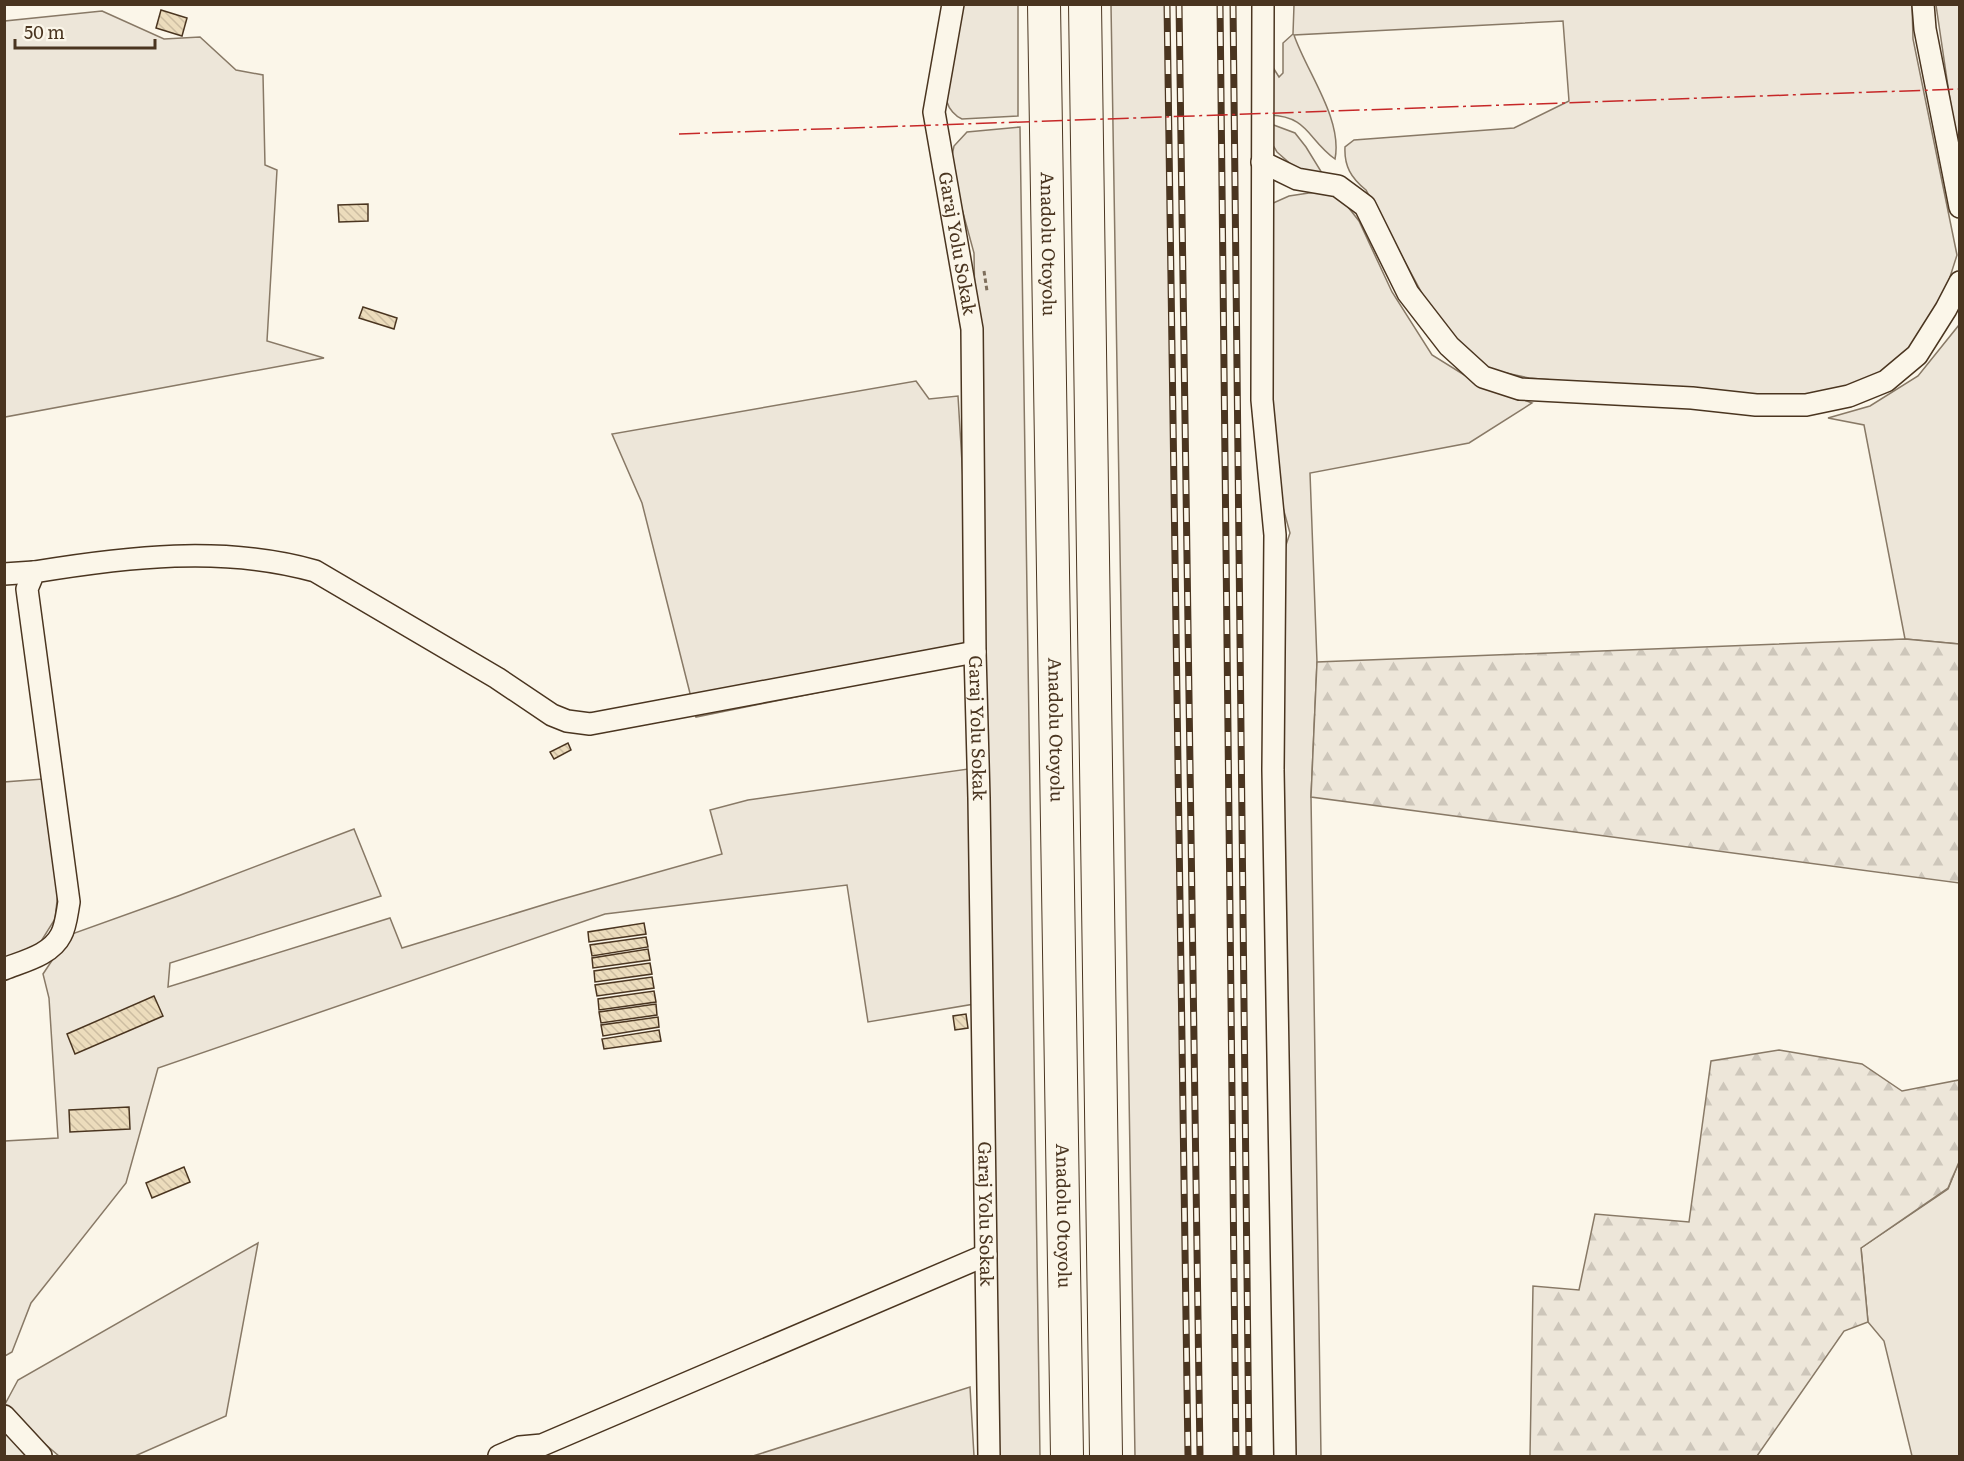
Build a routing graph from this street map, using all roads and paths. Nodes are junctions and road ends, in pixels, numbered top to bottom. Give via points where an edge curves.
1 (953, 4) edge
2 (1044, 4) edge
3 (1085, 4) edge
4 (1263, 4) edge
5 (1923, 4) edge
6 (1262, 162) junction
7 (1959, 207) edge
8 (1959, 282) edge
9 (33, 572) junction
10 (4, 574) edge
11 (975, 652) junction
12 (4, 969) edge
13 (986, 1255) junction
14 (4, 1416) edge
15 (41, 1456) edge
16 (499, 1456) edge
17 (989, 1456) edge
18 (1067, 1456) edge
19 (1106, 1456) edge
20 (1285, 1456) edge

1 - 11 street, Garaj Yolu Sokak via 934,112 972,329
2 - 18 highway, Anadolu Otoyolu
3 - 19 highway
4 - 6 street
5 - 7 street
6 - 8 street via 1298,179 1338,186 1365,206 1408,293 1449,346 1483,377 1520,389 1756,405 1806,405 1849,396 1886,381 1917,355
6 - 20 street via 1262,400 1275,536 1273,770
9 - 10 street
9 - 11 street via 161,555 252,558 301,567 315,571 497,678 552,715 590,724
9 - 12 street via 27,589 69,902 56,942 46,952
11 - 13 street, Garaj Yolu Sokak
13 - 16 street via 542,1445 520,1447
13 - 17 street, Garaj Yolu Sokak
14 - 15 street

